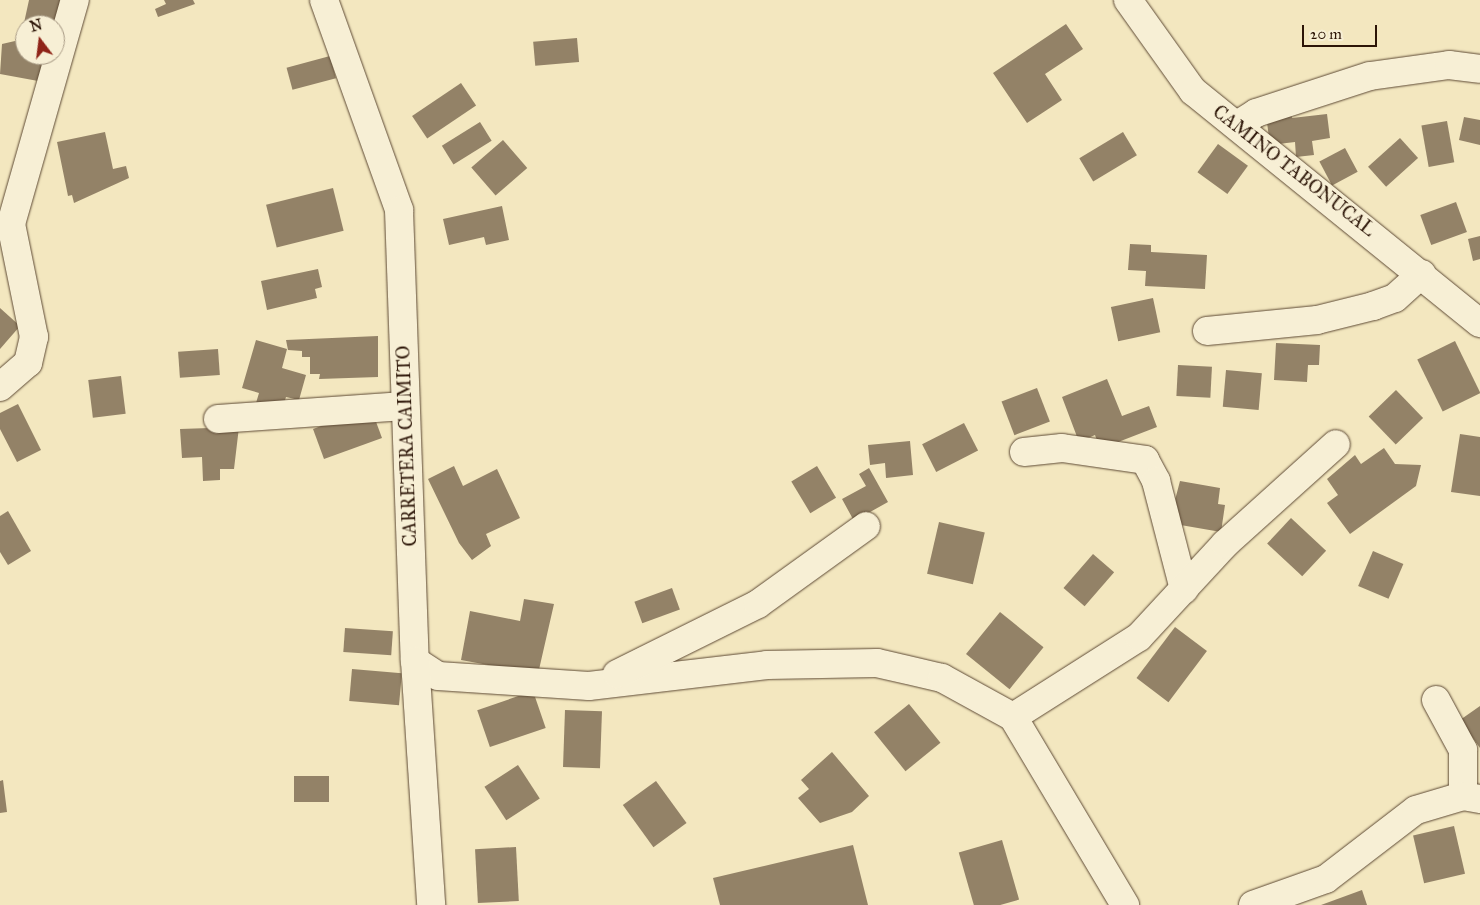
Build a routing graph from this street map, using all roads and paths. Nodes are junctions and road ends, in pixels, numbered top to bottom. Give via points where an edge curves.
1 (75, 0) edge
2 (324, 0) edge
3 (1128, 0) edge
4 (1480, 69) edge
5 (1237, 125) junction
6 (1422, 274) junction
7 (1480, 323) edge
8 (1207, 331) dead end
9 (0, 387) edge
10 (405, 406) junction
11 (218, 419) dead end
12 (1336, 444) dead end
13 (1024, 452) dead end
14 (866, 526) dead end
15 (1184, 589) junction
16 (415, 661) junction
17 (589, 686) junction
18 (1436, 700) dead end
19 (1013, 717) junction
20 (1472, 798) edge
21 (432, 905) edge
22 (1125, 905) edge
23 (1253, 905) edge

1 - 9 street via 11,224 34,338 28,363
2 - 10 street, CARRETERA CAIMITO via 399,210
3 - 5 street, CAMINO TABONUCAL via 1193,91
4 - 5 street via 1449,65 1370,76 1256,113
5 - 6 street, CAMINO TABONUCAL
6 - 7 street, CAMINO TABONUCAL
6 - 8 street via 1395,298 1373,306 1317,320
10 - 11 street
10 - 16 street, CARRETERA CAIMITO
12 - 15 street via 1225,544
13 - 15 street via 1062,448 1145,460 1156,481
14 - 17 street via 758,604 663,654
15 - 19 street via 1139,637
16 - 17 street via 438,676
16 - 21 street, CARRETERA CAIMITO
17 - 19 street via 766,665 877,663 942,678
18 - 20 street via 1463,750
19 - 22 street
20 - 23 street via 1416,810 1326,879

